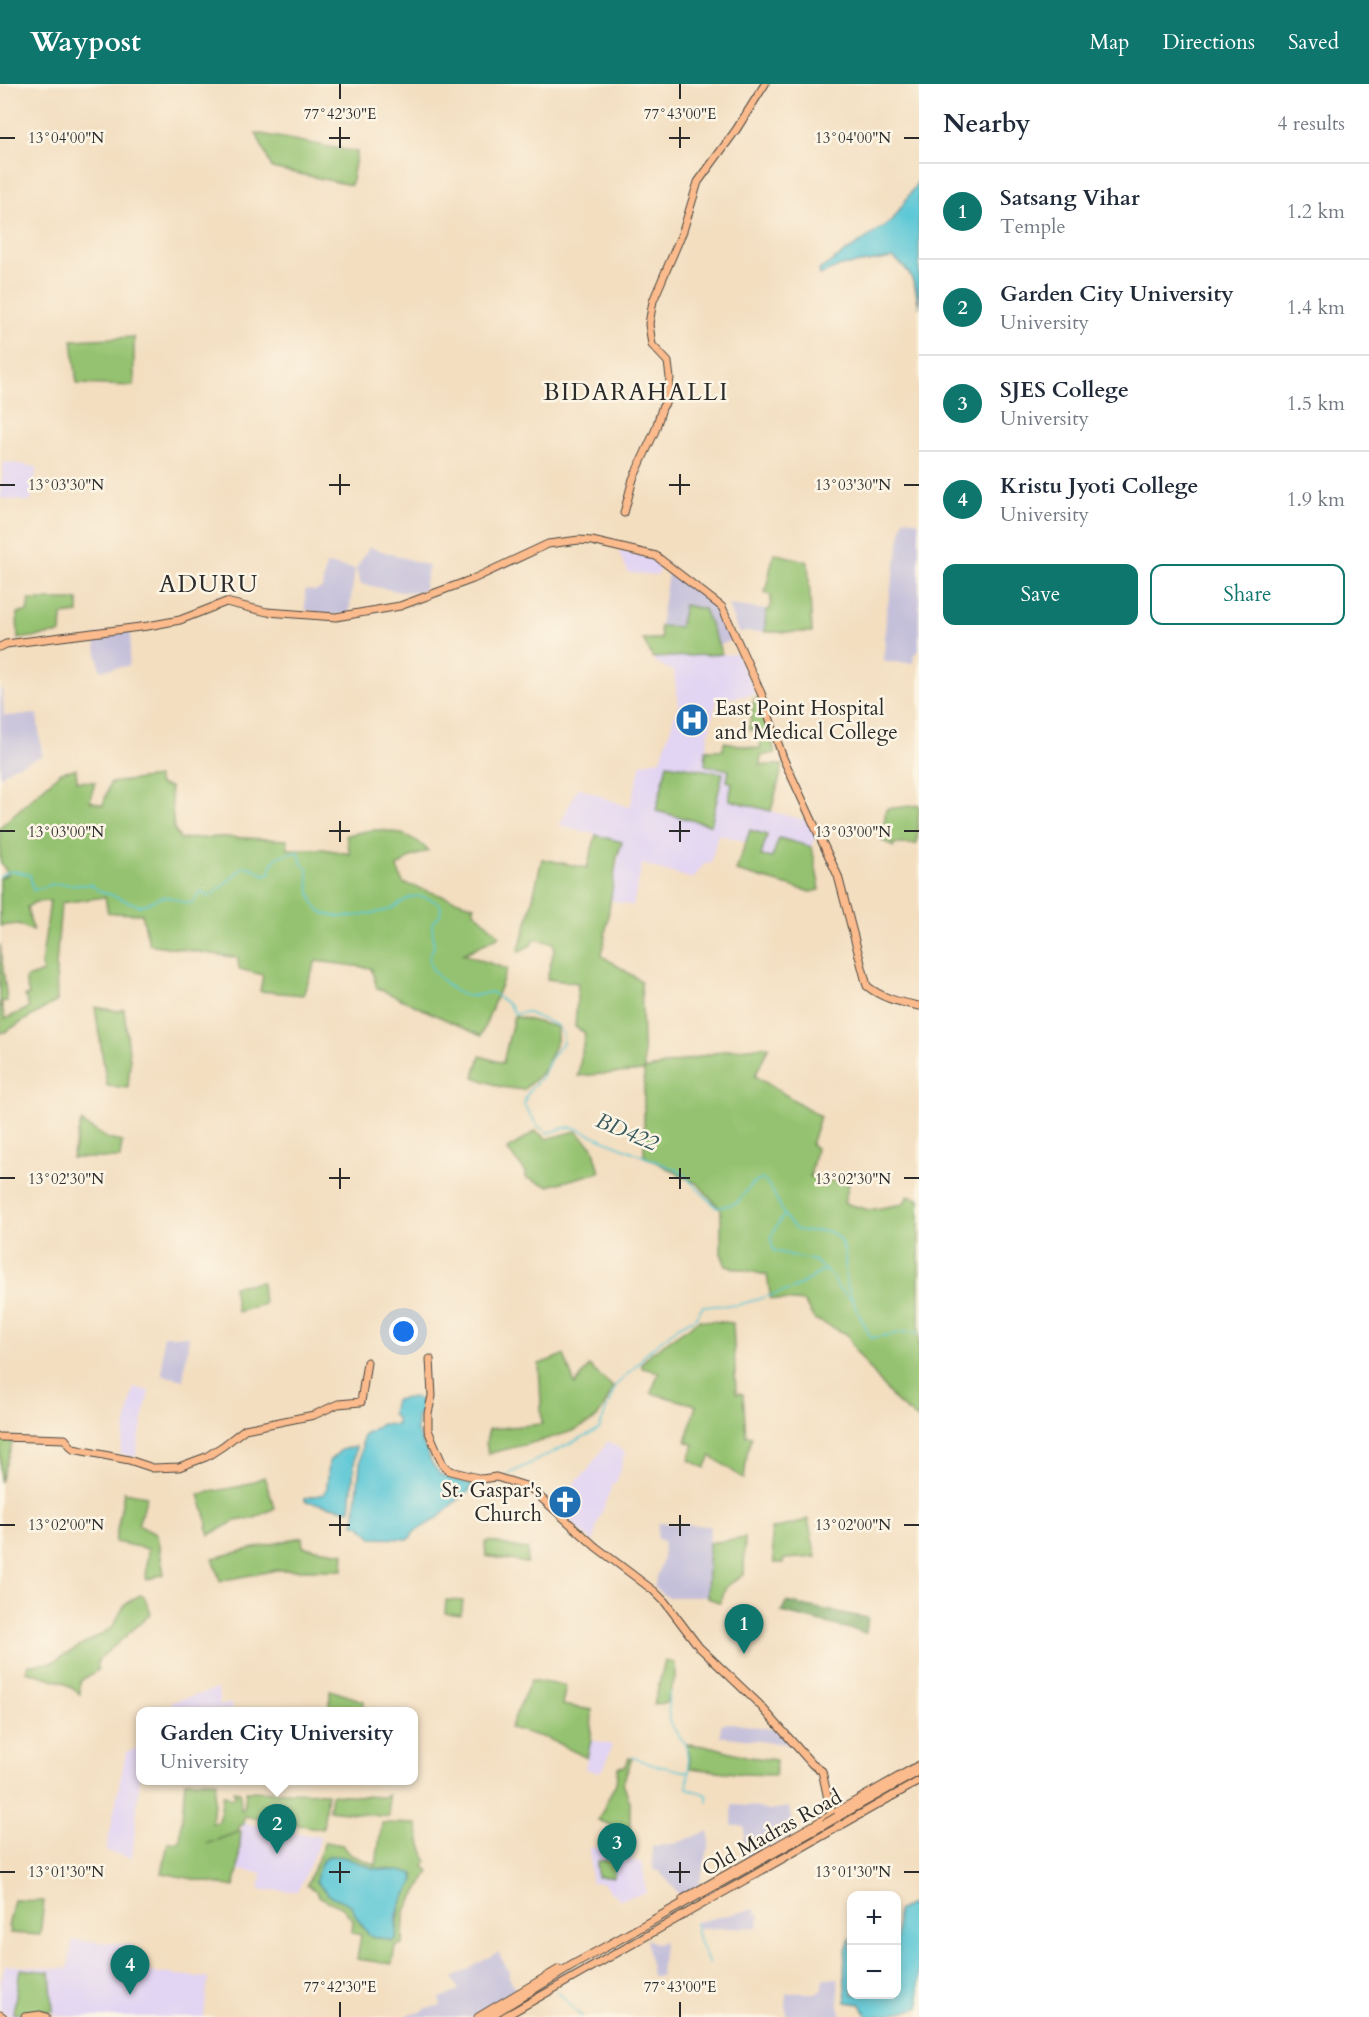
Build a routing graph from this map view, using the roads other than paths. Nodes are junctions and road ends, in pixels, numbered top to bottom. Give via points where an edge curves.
1 (765, 84) edge
2 (624, 513) dead end
3 (0, 647) edge
4 (919, 1006) edge
5 (430, 1359) dead end
6 (367, 1362) dead end
7 (0, 1437) edge
8 (919, 1766) edge
9 (919, 1772) edge
10 (919, 1778) edge
11 (829, 1816) junction
12 (836, 1828) junction
13 (696, 1900) junction
14 (558, 1983) junction
15 (25, 2017) edge
16 (46, 2017) edge
17 (478, 2017) edge
18 (488, 2017) edge
19 (497, 2017) edge
20 (504, 2017) edge

1 - 2 main road via 695,186 683,231 653,301 649,324 652,345 668,362 667,400 633,479
3 - 4 main road via 170,622 226,602 267,612 336,617 400,606 548,544 579,540 656,556 722,607 762,693 783,758 838,876 867,986 881,996
5 - 11 main road via 432,1396 428,1430 443,1465 450,1471 482,1479 496,1477 529,1486 665,1602 731,1683 762,1707 822,1771
6 - 7 main road via 361,1402 338,1404 314,1415 245,1429 206,1457 179,1467 153,1468 73,1449 65,1439
8 - 11 main road
9 - 13 highway, Old Madras Road, bridge
10 - 12 main road
10 - 13 highway, Old Madras Road
11 - 12 main road
11 - 17 main road
12 - 14 main road
13 - 14 highway, Old Madras Road
13 - 18 highway, Old Madras Road via 573,1965
14 - 19 highway, Old Madras Road
14 - 20 main road
15 - 16 main road

